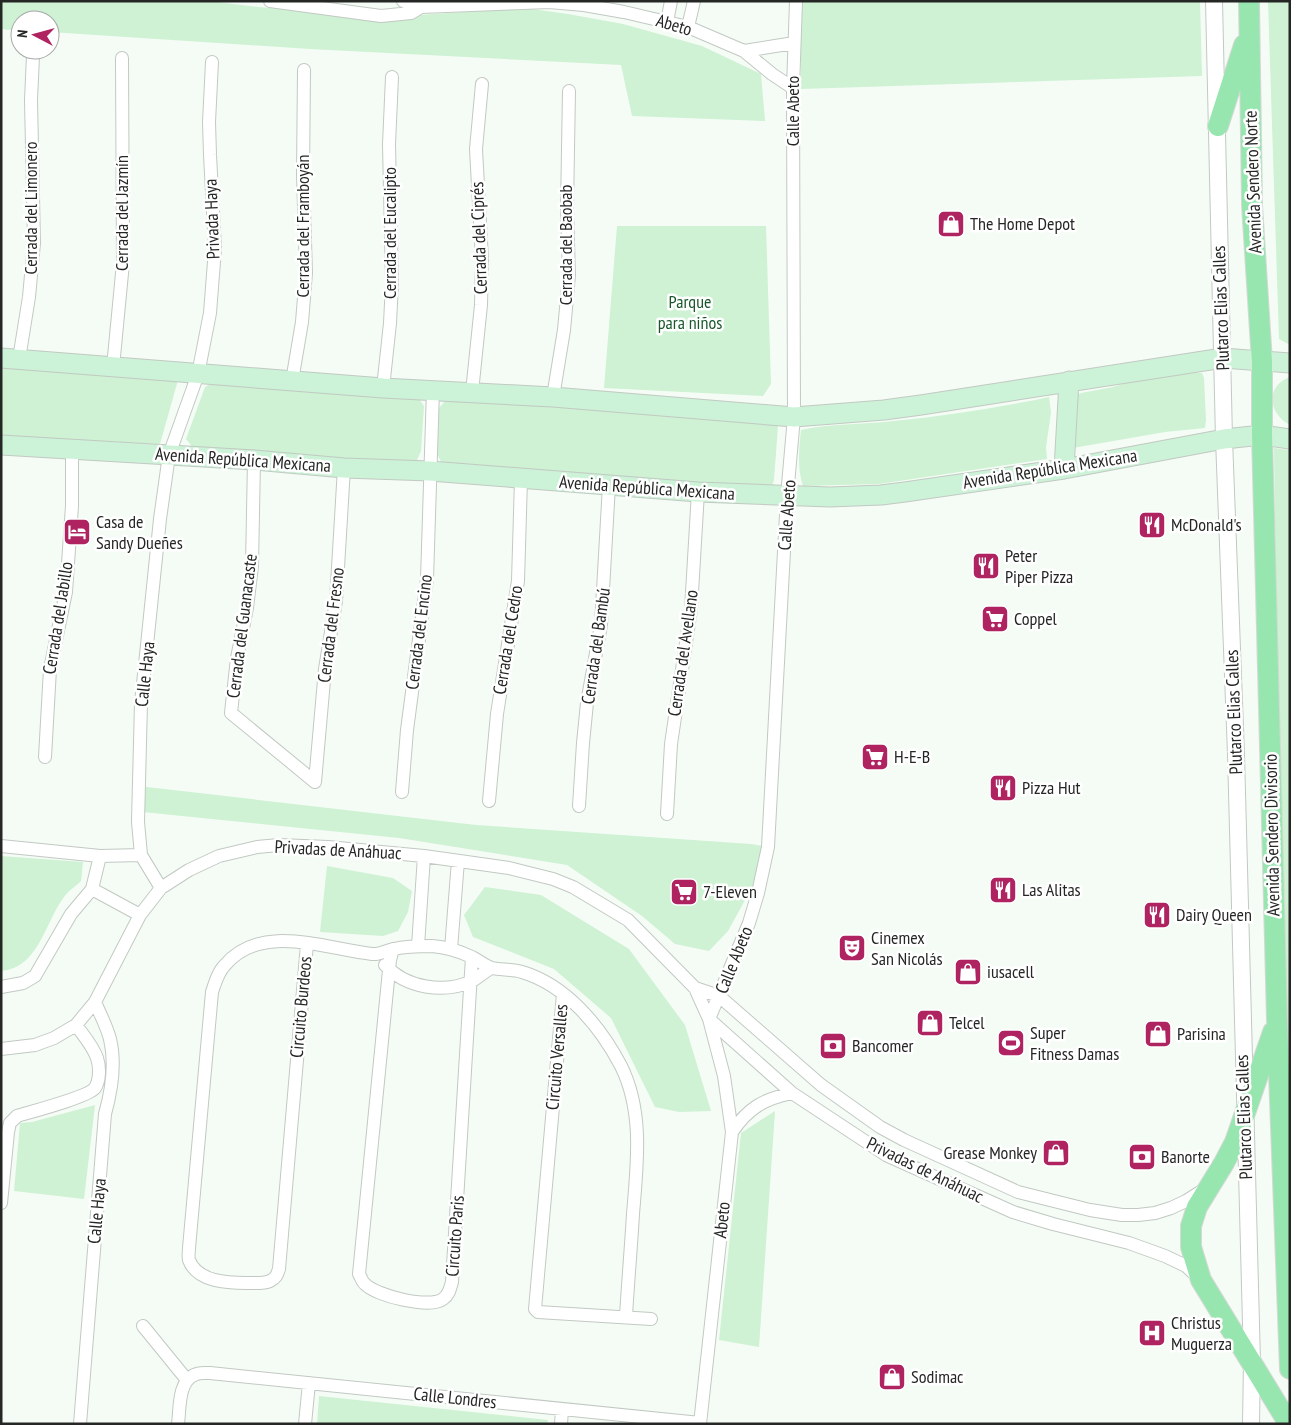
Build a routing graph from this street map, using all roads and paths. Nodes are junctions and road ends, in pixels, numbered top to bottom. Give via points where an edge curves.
1 (270, 1) edge
2 (403, 1) edge
3 (671, 1) edge
4 (694, 1) edge
5 (796, 1) edge
6 (1214, 1) edge
7 (1249, 1) edge
8 (488, 2) edge
9 (512, 2) edge
10 (421, 6) junction
11 (351, 7) edge
12 (667, 22) junction
13 (688, 27) junction
14 (1249, 28) junction
15 (794, 43) junction
16 (744, 51) junction
17 (122, 58) dead end
18 (33, 60) edge
19 (212, 62) dead end
20 (304, 70) dead end
21 (392, 77) dead end
22 (482, 84) dead end
23 (793, 88) junction
24 (569, 91) dead end
25 (1218, 126) junction
26 (1223, 358) junction
27 (10, 359) edge
28 (1262, 362) junction
29 (1290, 363) edge
30 (113, 367) junction
31 (198, 374) junction
32 (292, 381) junction
33 (1069, 382) junction
34 (383, 388) junction
35 (433, 390) junction
36 (472, 392) junction
37 (553, 397) junction
38 (794, 417) junction
39 (1262, 435) junction
40 (1290, 438) edge
41 (1224, 439) junction
42 (1, 445) edge
43 (72, 448) junction
44 (169, 455) junction
45 (254, 460) junction
46 (344, 468) junction
47 (1064, 469) junction
48 (430, 471) junction
49 (522, 479) junction
50 (609, 485) junction
51 (698, 492) junction
52 (787, 496) junction
53 (45, 757) dead end
54 (315, 782) joint
55 (402, 792) dead end
56 (489, 800) dead end
57 (580, 806) dead end
58 (667, 814) dead end
59 (1, 846) edge
60 (141, 855) junction
61 (100, 856) junction
62 (424, 856) junction
63 (458, 861) junction
64 (161, 888) junction
65 (92, 889) junction
66 (140, 915) junction
67 (307, 944) junction
68 (418, 946) junction
69 (393, 949) junction
70 (451, 949) junction
71 (375, 954) junction
72 (472, 957) junction
73 (491, 968) junction
74 (389, 970) junction
75 (472, 980) junction
76 (1, 987) edge
77 (695, 988) junction
78 (563, 994) junction
79 (719, 996) junction
80 (95, 1002) junction
81 (709, 1019) junction
82 (1277, 1020) junction
83 (76, 1025) junction
84 (1, 1049) edge
85 (792, 1093) junction
86 (1244, 1119) junction
87 (732, 1132) junction
88 (1209, 1186) junction
89 (1018, 1192) junction
90 (1, 1203) edge
91 (1013, 1212) junction
92 (1201, 1280) junction
93 (626, 1316) junction
94 (651, 1319) dead end
95 (143, 1326) dead end
96 (1252, 1362) junction
97 (1290, 1369) edge
98 (187, 1380) junction
99 (309, 1383) junction
100 (562, 1409) junction
101 (700, 1423) edge
102 (80, 1424) edge
103 (178, 1424) edge
104 (305, 1424) edge
105 (561, 1424) edge
106 (1252, 1424) edge
107 (1289, 1424) edge

1 - 11 street
2 - 10 street
3 - 12 street
4 - 13 street
5 - 15 street, Calle Abeto
6 - 25 street, Plutarco Elias Calles
7 - 14 main road, Avenida Sendero Norte
8 - 9 street, Abeto
8 - 10 street, Abeto
9 - 12 street, Abeto via 584,5
10 - 11 street via 411,13 396,16 381,16
12 - 13 street, Abeto
13 - 16 street, Abeto
14 - 25 main road
14 - 28 main road, Avenida Sendero Norte via 1252,205
15 - 16 street
15 - 23 street, Calle Abeto
16 - 23 street, Abeto
17 - 30 street, Cerrada del Jazmín via 124,263
18 - 27 street, Cerrada del Limonero via 34,243 29,296
19 - 31 street, Privada Haya via 209,122 213,283
20 - 32 street, Cerrada del Framboyán via 306,273
21 - 34 street, Cerrada del Eucalipto via 389,144 392,284
22 - 36 street, Cerrada del Ciprés via 476,149 481,305
23 - 38 street, Calle Abeto
24 - 37 street, Cerrada del Baobab via 569,274
25 - 26 street, Plutarco Elias Calles
26 - 28 main road
26 - 33 main road
26 - 41 street, Plutarco Elias Calles
27 - 30 main road
28 - 29 main road
28 - 39 main road, Avenida Sendero Divisorio
30 - 31 main road
31 - 32 main road
31 - 44 street, Privada Haya
32 - 34 main road
33 - 38 main road via 894,409
33 - 47 main road
34 - 35 main road
35 - 36 main road
35 - 48 street, Cerrada del Encino
36 - 37 main road
37 - 38 main road
38 - 52 street, Calle Abeto
39 - 40 main road, Avenida República Mexicana
39 - 41 main road, Avenida República Mexicana
39 - 82 main road, Avenida Sendero Divisorio
41 - 47 main road, Avenida República Mexicana
41 - 86 street, Plutarco Elias Calles via 1236,754
42 - 43 main road, Avenida República Mexicana
43 - 44 main road, Avenida República Mexicana
43 - 53 street, Cerrada del Jabillo via 66,592 50,669
44 - 45 main road, Avenida República Mexicana
44 - 60 street, Calle Haya via 141,703 138,822
45 - 46 main road, Avenida República Mexicana
45 - 54 street, Cerrada del Guanacaste via 252,566 231,713
46 - 48 main road, Avenida República Mexicana
46 - 54 street, Cerrada del Fresno via 336,601
47 - 52 main road, Avenida República Mexicana via 881,496
48 - 49 main road, Avenida República Mexicana
48 - 55 street, Cerrada del Encino via 427,579
49 - 50 main road, Avenida República Mexicana
49 - 56 street, Cerrada del Cedro via 518,581 497,714
50 - 51 main road, Avenida República Mexicana
50 - 57 street, Cerrada del Bambú via 602,610 587,703
51 - 52 main road, Avenida República Mexicana
51 - 58 street, Cerrada del Avellano via 691,609 671,744
52 - 79 street, Calle Abeto via 768,847 749,923
59 - 61 street
60 - 61 street
60 - 64 street, Calle Haya
61 - 65 street
62 - 63 street, Privadas de Anáhuac
62 - 64 street, Privadas de Anáhuac via 328,847 257,847 219,856
62 - 68 street
63 - 70 street
63 - 77 street, Privadas de Anáhuac via 509,868 573,887 628,920
64 - 66 street, Privadas de Anáhuac
65 - 66 street
65 - 76 street via 71,914 35,976 23,983
66 - 80 street, Privadas de Anáhuac
67 - 67 street, Circuito Burdeos via 271,941 246,949 224,966 212,992 189,1248 189,1260 209,1279 269,1282 279,1270
67 - 71 street
68 - 69 street
68 - 70 street
69 - 71 street
69 - 74 street, Circuito Paris
70 - 72 street
71 - 74 street
72 - 73 street
72 - 75 street, Circuito Paris
73 - 75 street
73 - 78 street via 522,972
74 - 75 street via 420,986 438,988
74 - 75 street, Circuito Paris via 359,1274 364,1284 380,1294 428,1303 442,1300 452,1282
77 - 79 street, Privadas de Anáhuac
77 - 81 street, Privadas de Anáhuac
78 - 93 street, Circuito Versalles via 609,1043 629,1087 636,1117 638,1152
78 - 93 street, Circuito Versalles via 535,1309 538,1312
79 - 81 street, Calle Abeto
79 - 89 street, Privadas de Anáhuac via 821,1085 880,1127
80 - 83 street, Privadas de Anáhuac
80 - 102 street, Calle Haya via 109,1038 113,1076 105,1114
81 - 85 street, Privadas de Anáhuac
81 - 87 street, Abeto via 724,1076
82 - 86 main road
82 - 97 main road, Avenida Sendero Divisorio
83 - 84 street, Privadas de Anáhuac via 35,1045
83 - 90 street via 97,1057 99,1068 94,1088 84,1095 17,1116 10,1123
85 - 87 street via 774,1097 755,1107
85 - 91 street, Privadas de Anáhuac via 886,1155
86 - 88 main road via 1235,1142
86 - 96 street, Plutarco Elias Calles
87 - 101 street, Abeto
88 - 89 street, Privadas de Anáhuac via 1171,1208 1138,1215 1090,1210
88 - 92 main road via 1191,1226 1191,1247
89 - 91 street
91 - 92 street, Privadas de Anáhuac via 1165,1256 1186,1266
92 - 96 main road
93 - 94 street
95 - 98 street
96 - 106 street, Plutarco Elias Calles
96 - 107 main road
98 - 99 street, Calle Londres via 193,1375 210,1373
98 - 103 street via 183,1386
99 - 100 street, Calle Londres
99 - 104 street
100 - 101 street, Calle Londres
100 - 105 street

